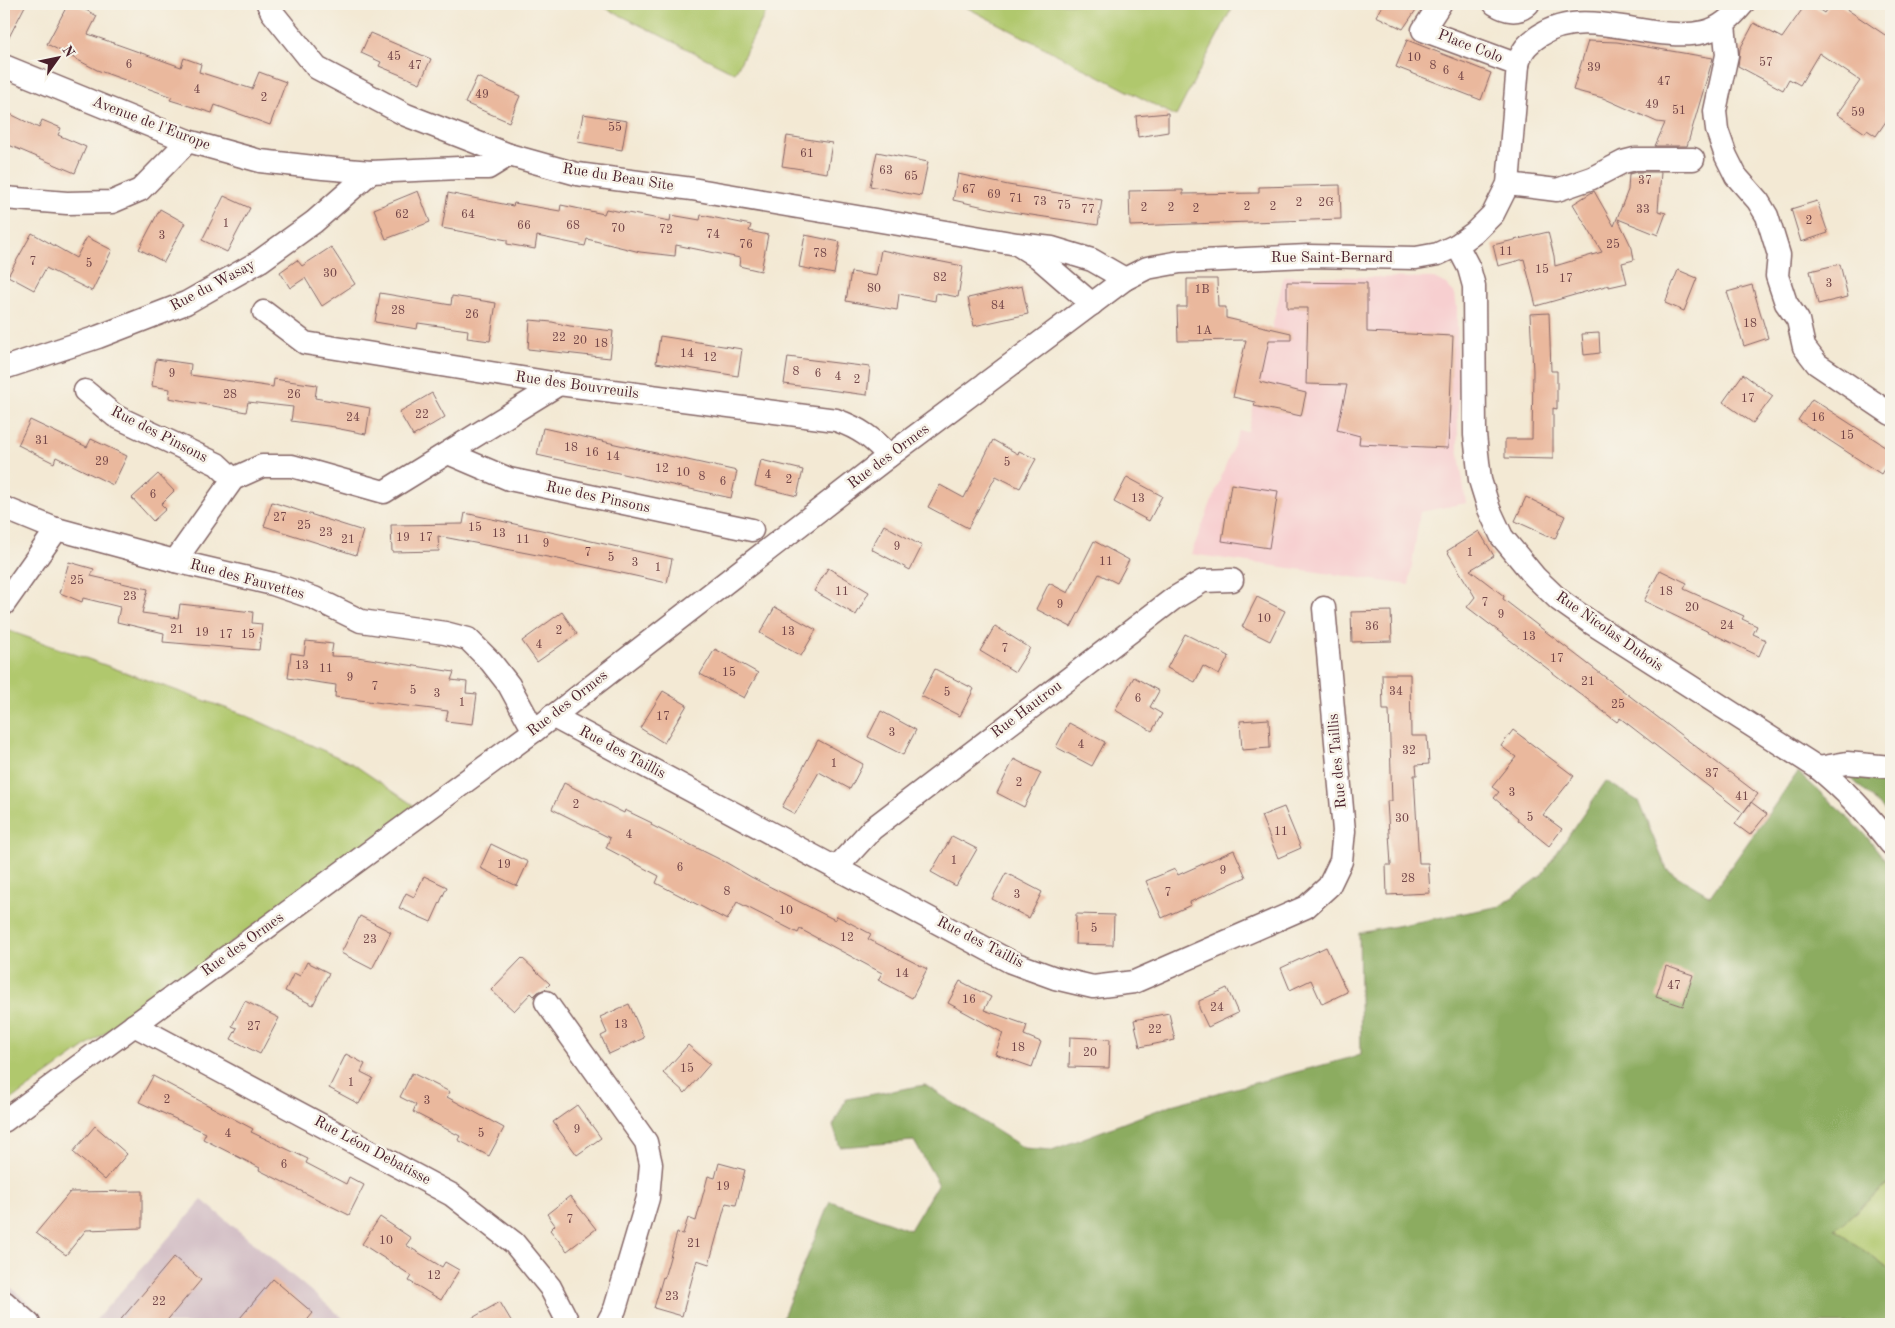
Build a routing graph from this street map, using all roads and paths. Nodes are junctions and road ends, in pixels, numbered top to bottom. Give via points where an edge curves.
1 (268, 4) edge
2 (1440, 4) edge
3 (1495, 4) edge
4 (1743, 4) edge
5 (1527, 5) edge
6 (1724, 24) junction
7 (1546, 31) junction
8 (1518, 65) junction
9 (4, 66) edge
10 (188, 142) junction
11 (509, 155) junction
12 (1693, 159) dead end
13 (371, 172) junction
14 (1508, 184) junction
15 (4, 198) edge
16 (1018, 244) junction
17 (1457, 245) junction
18 (1125, 279) junction
19 (1092, 304) junction
20 (264, 312) dead end
21 (4, 368) edge
22 (559, 384) junction
23 (85, 390) dead end
24 (1891, 414) edge
25 (448, 453) junction
26 (889, 456) junction
27 (233, 479) junction
28 (4, 508) edge
29 (57, 529) junction
30 (752, 530) dead end
31 (175, 561) junction
32 (1232, 580) dead end
33 (4, 604) edge
34 (1324, 608) dead end
35 (552, 716) junction
36 (534, 730) junction
37 (1891, 766) edge
38 (1818, 768) junction
39 (1891, 844) edge
40 (837, 867) junction
41 (546, 1002) dead end
42 (134, 1025) junction
43 (4, 1121) edge
44 (4, 1302) edge
45 (29, 1324) edge
46 (569, 1324) edge
47 (606, 1324) edge

1 - 11 street, Rue du Beau Site via 317,68 406,115
2 - 8 street, Place Colo via 1423,30
3 - 5 street via 1504,10 1517,11
4 - 6 street, Rue Saint-Bernard
5 - 7 street
6 - 7 street, Rue Saint-Bernard via 1686,35 1582,23
6 - 24 street via 1727,55 1715,111 1717,130 1736,176 1767,216 1779,255 1777,276 1786,303 1798,320 1804,347 1817,364
7 - 8 street, Rue Saint-Bernard via 1526,46
8 - 14 street, Rue Saint-Bernard
9 - 10 street, Avenue de l'Europe
10 - 13 street, Avenue de l'Europe via 260,161
10 - 15 street via 140,190 112,202 67,203
11 - 13 street, Avenue de l'Europe via 488,168
11 - 16 street, Rue du Beau Site via 576,174 692,188
12 - 14 street via 1635,159 1557,190
13 - 21 street, Rue du Wasay via 314,222 260,261 186,304
14 - 17 street, Rue Saint-Bernard via 1493,214
16 - 18 street, Rue du Beau Site via 1052,248 1092,260
16 - 19 street, Rue du Beau Site via 1040,258
17 - 18 street, Rue Saint-Bernard via 1438,254 1416,258 1308,256 1180,262 1147,268
17 - 38 street, Rue Nicolas Dubois via 1474,286 1475,435 1480,480 1502,537 1559,600
18 - 19 street, Rue des Ormes
19 - 26 street, Rue des Ormes
20 - 22 street, Rue des Bouvreuils via 305,343
22 - 25 street
22 - 26 street, Rue des Bouvreuils via 836,420 872,438
23 - 27 street, Rue des Pinsons via 115,416 217,464
25 - 27 street via 384,492 292,466 262,466
25 - 30 street, Rue des Pinsons via 509,479
26 - 35 street, Rue des Ormes
27 - 31 street
28 - 29 street, Rue des Fauvettes
29 - 31 street, Rue des Fauvettes
29 - 33 street
31 - 36 street, Rue des Fauvettes via 273,584 314,598 360,621 468,639 509,685
32 - 40 street, Rue Hautrou via 1204,581 1173,598 872,829
34 - 40 street, Rue des Taillis via 1344,832 1341,861 1329,886 1306,907 1134,982 1093,987 1011,962
35 - 36 street, Rue des Ormes
35 - 40 street, Rue des Taillis
36 - 42 street, Rue des Ormes
37 - 38 street via 1847,763
38 - 39 street, Rue Nicolas Dubois via 1835,782
41 - 47 street via 646,1142 651,1164 648,1198 615,1309
42 - 43 street, Rue des Ormes
42 - 46 street, Rue Léon Debatisse via 452,1195 514,1243 550,1288
44 - 45 street

